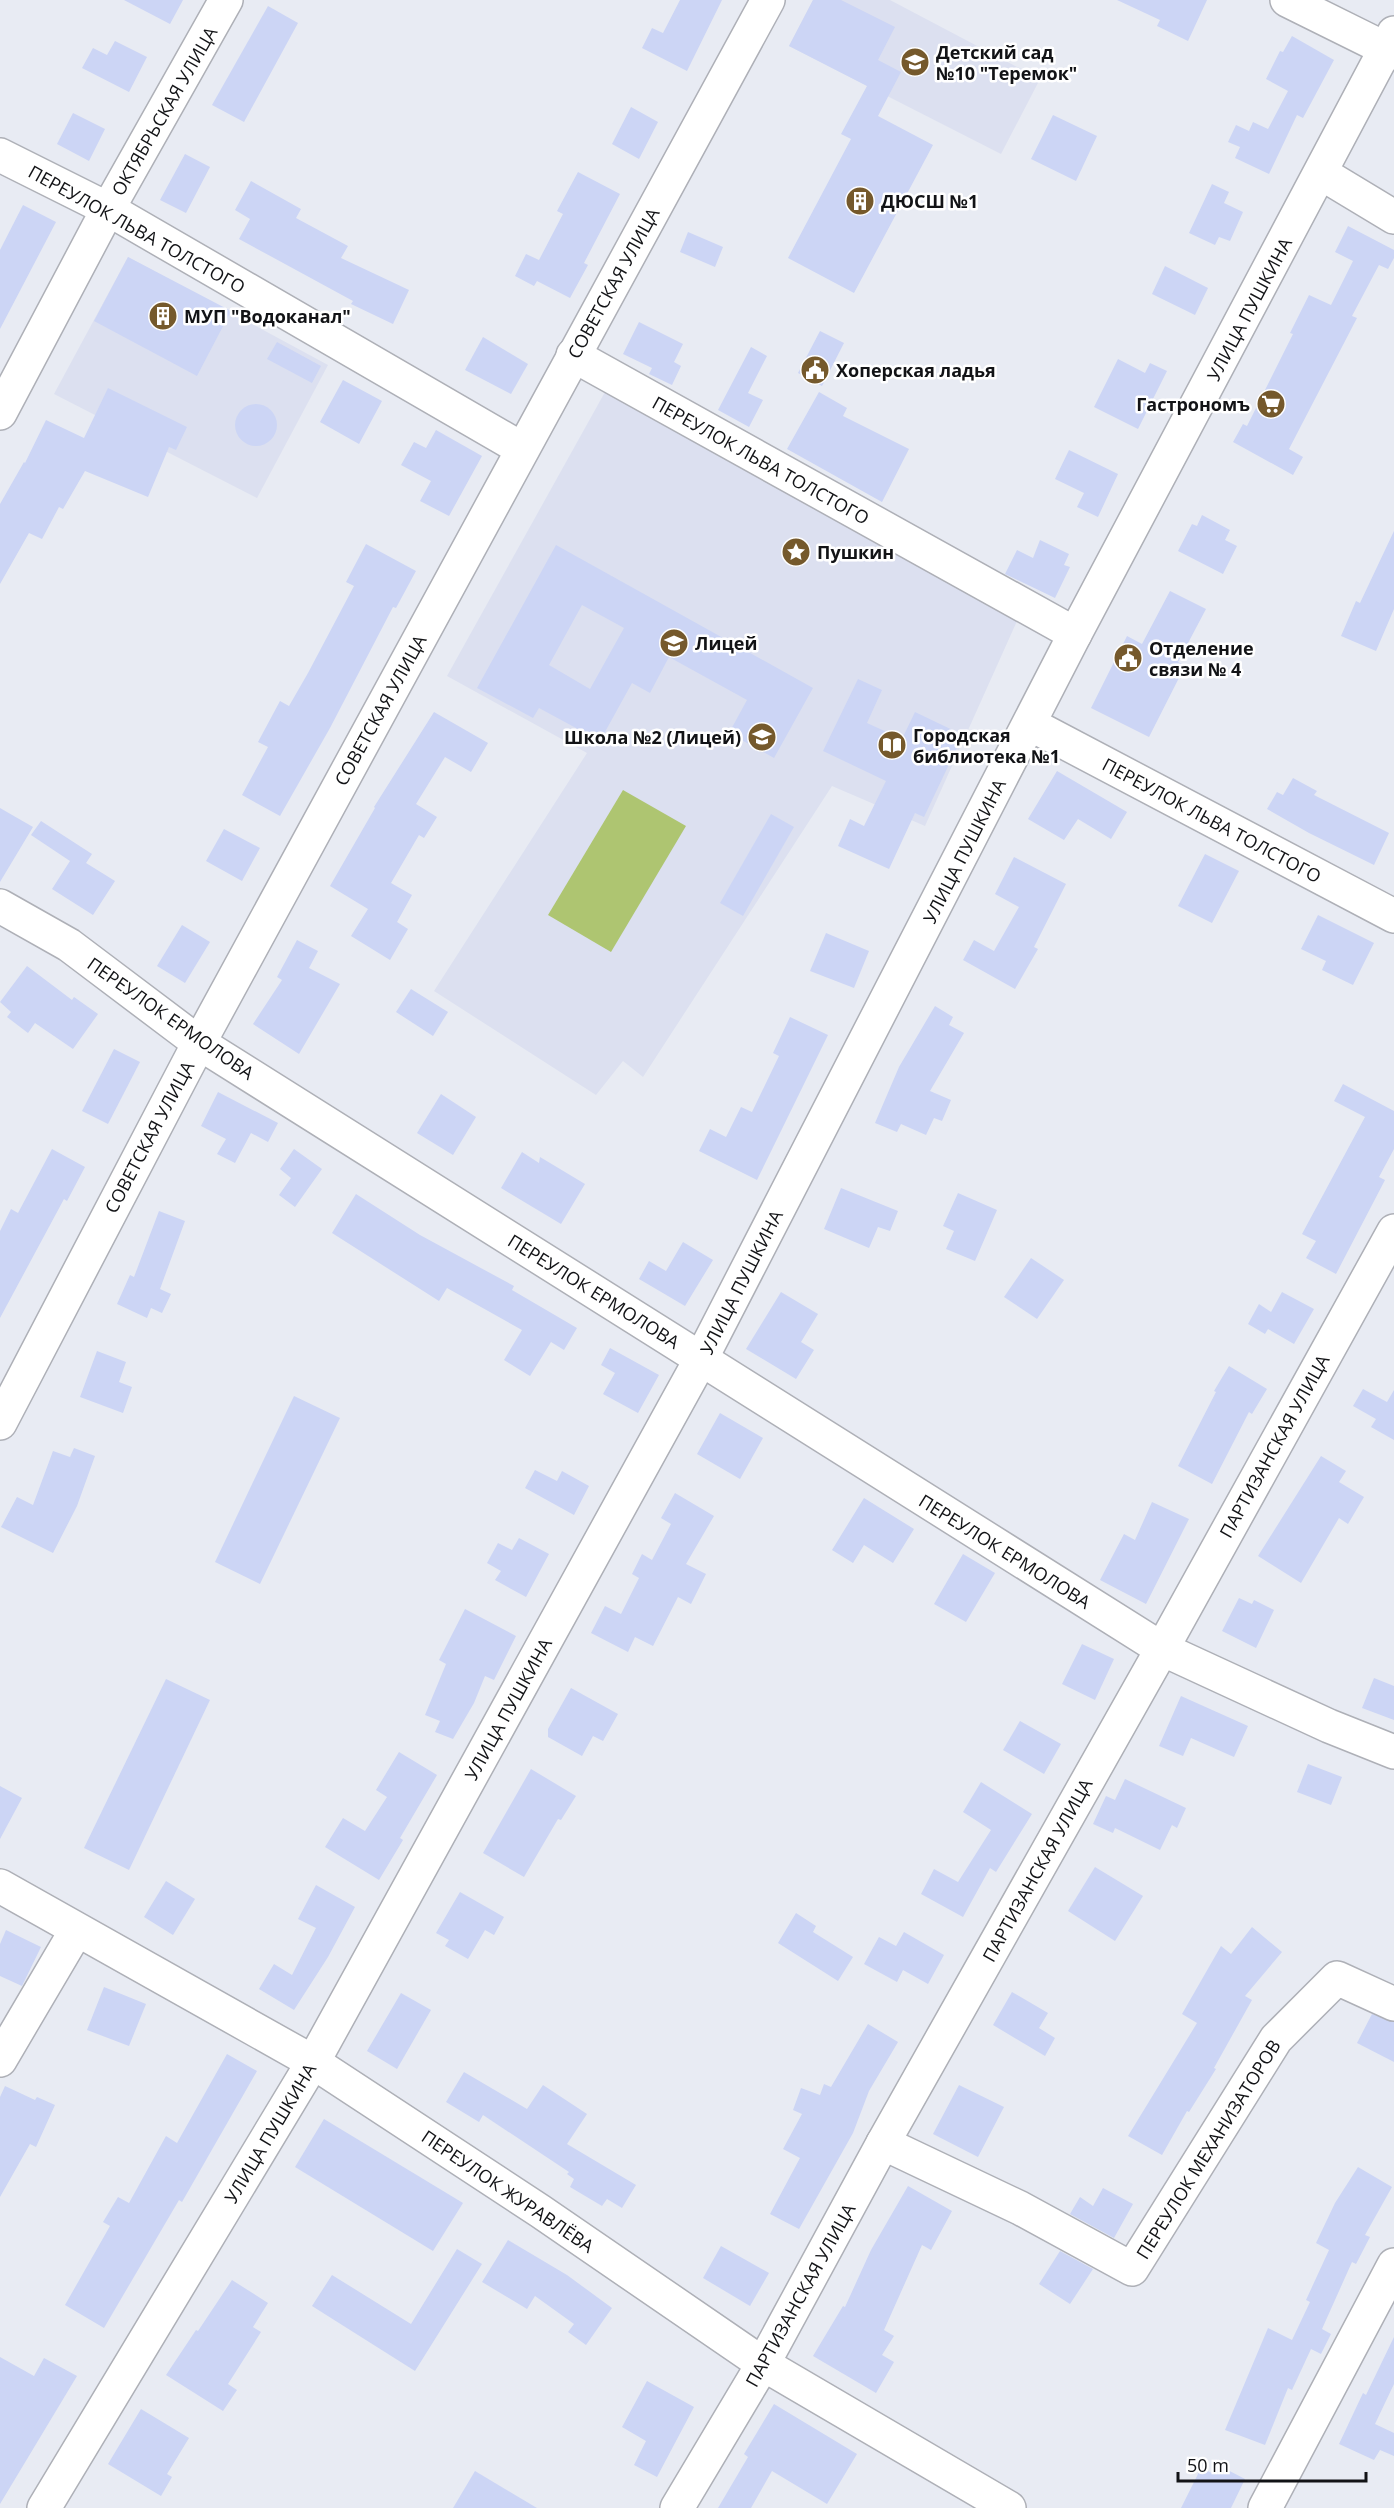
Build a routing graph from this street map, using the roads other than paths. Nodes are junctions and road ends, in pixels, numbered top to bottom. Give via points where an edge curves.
1 (226, 0) edge
2 (768, 0) edge
3 (1287, 0) edge
4 (1391, 45) edge
5 (0, 155) edge
6 (1321, 173) junction
7 (108, 209) junction
8 (1394, 217) edge
9 (573, 355) junction
10 (0, 413) edge
11 (522, 449) junction
12 (1075, 634) junction
13 (1030, 724) junction
14 (0, 906) edge
15 (1394, 916) edge
16 (199, 1042) junction
17 (1394, 1231) edge
18 (701, 1359) junction
19 (0, 1423) edge
20 (1161, 1649) junction
21 (1394, 1752) edge
22 (0, 1886) edge
23 (76, 1930) junction
24 (1394, 2004) edge
25 (0, 2060) edge
26 (313, 2062) junction
27 (883, 2143) junction
28 (1394, 2265) edge
29 (763, 2364) junction
30 (44, 2508) edge
31 (677, 2508) edge
32 (1009, 2508) edge
33 (1264, 2508) edge

1 - 7 street, ОКТЯБРЬСКАЯ УЛИЦА
2 - 9 street, СОВЕТСКАЯ УЛИЦА
3 - 4 street
4 - 6 street, УЛИЦА ПУШКИНА
5 - 7 street, ПЕРЕУЛОК ЛЬВА ТОЛСТОГО
6 - 8 street
6 - 12 street, УЛИЦА ПУШКИНА
7 - 10 street, ОКТЯБРЬСКАЯ УЛИЦА
7 - 11 street, ПЕРЕУЛОК ЛЬВА ТОЛСТОГО
9 - 11 street, СОВЕТСКАЯ УЛИЦА
9 - 12 street, ПЕРЕУЛОК ЛЬВА ТОЛСТОГО
11 - 16 street, СОВЕТСКАЯ УЛИЦА
12 - 13 street, УЛИЦА ПУШКИНА
13 - 15 street, ПЕРЕУЛОК ЛЬВА ТОЛСТОГО
13 - 18 street, УЛИЦА ПУШКИНА
14 - 16 street, ПЕРЕУЛОК ЕРМОЛОВА via 69,945
16 - 18 street, ПЕРЕУЛОК ЕРМОЛОВА
16 - 19 street, СОВЕТСКАЯ УЛИЦА
17 - 20 street, ПАРТИЗАНСКАЯ УЛИЦА
18 - 20 street, ПЕРЕУЛОК ЕРМОЛОВА
18 - 26 street, УЛИЦА ПУШКИНА
20 - 21 street, ПЕРЕУЛОК ЕРМОЛОВА
20 - 27 street, ПАРТИЗАНСКАЯ УЛИЦА
22 - 23 street, ПЕРЕУЛОК ЖУРАВЛЁВА
23 - 25 street
23 - 26 street, ПЕРЕУЛОК ЖУРАВЛЁВА
24 - 27 street, ПЕРЕУЛОК МЕХАНИЗАТОРОВ via 1337,1978 1276,2039 1132,2269 1020,2208
26 - 29 street, ПЕРЕУЛОК ЖУРАВЛЁВА
26 - 30 street, УЛИЦА ПУШКИНА
27 - 29 street, ПАРТИЗАНСКАЯ УЛИЦА
28 - 33 street
29 - 31 street, ПАРТИЗАНСКАЯ УЛИЦА
29 - 32 street, ПЕРЕУЛОК ЖУРАВЛЁВА

